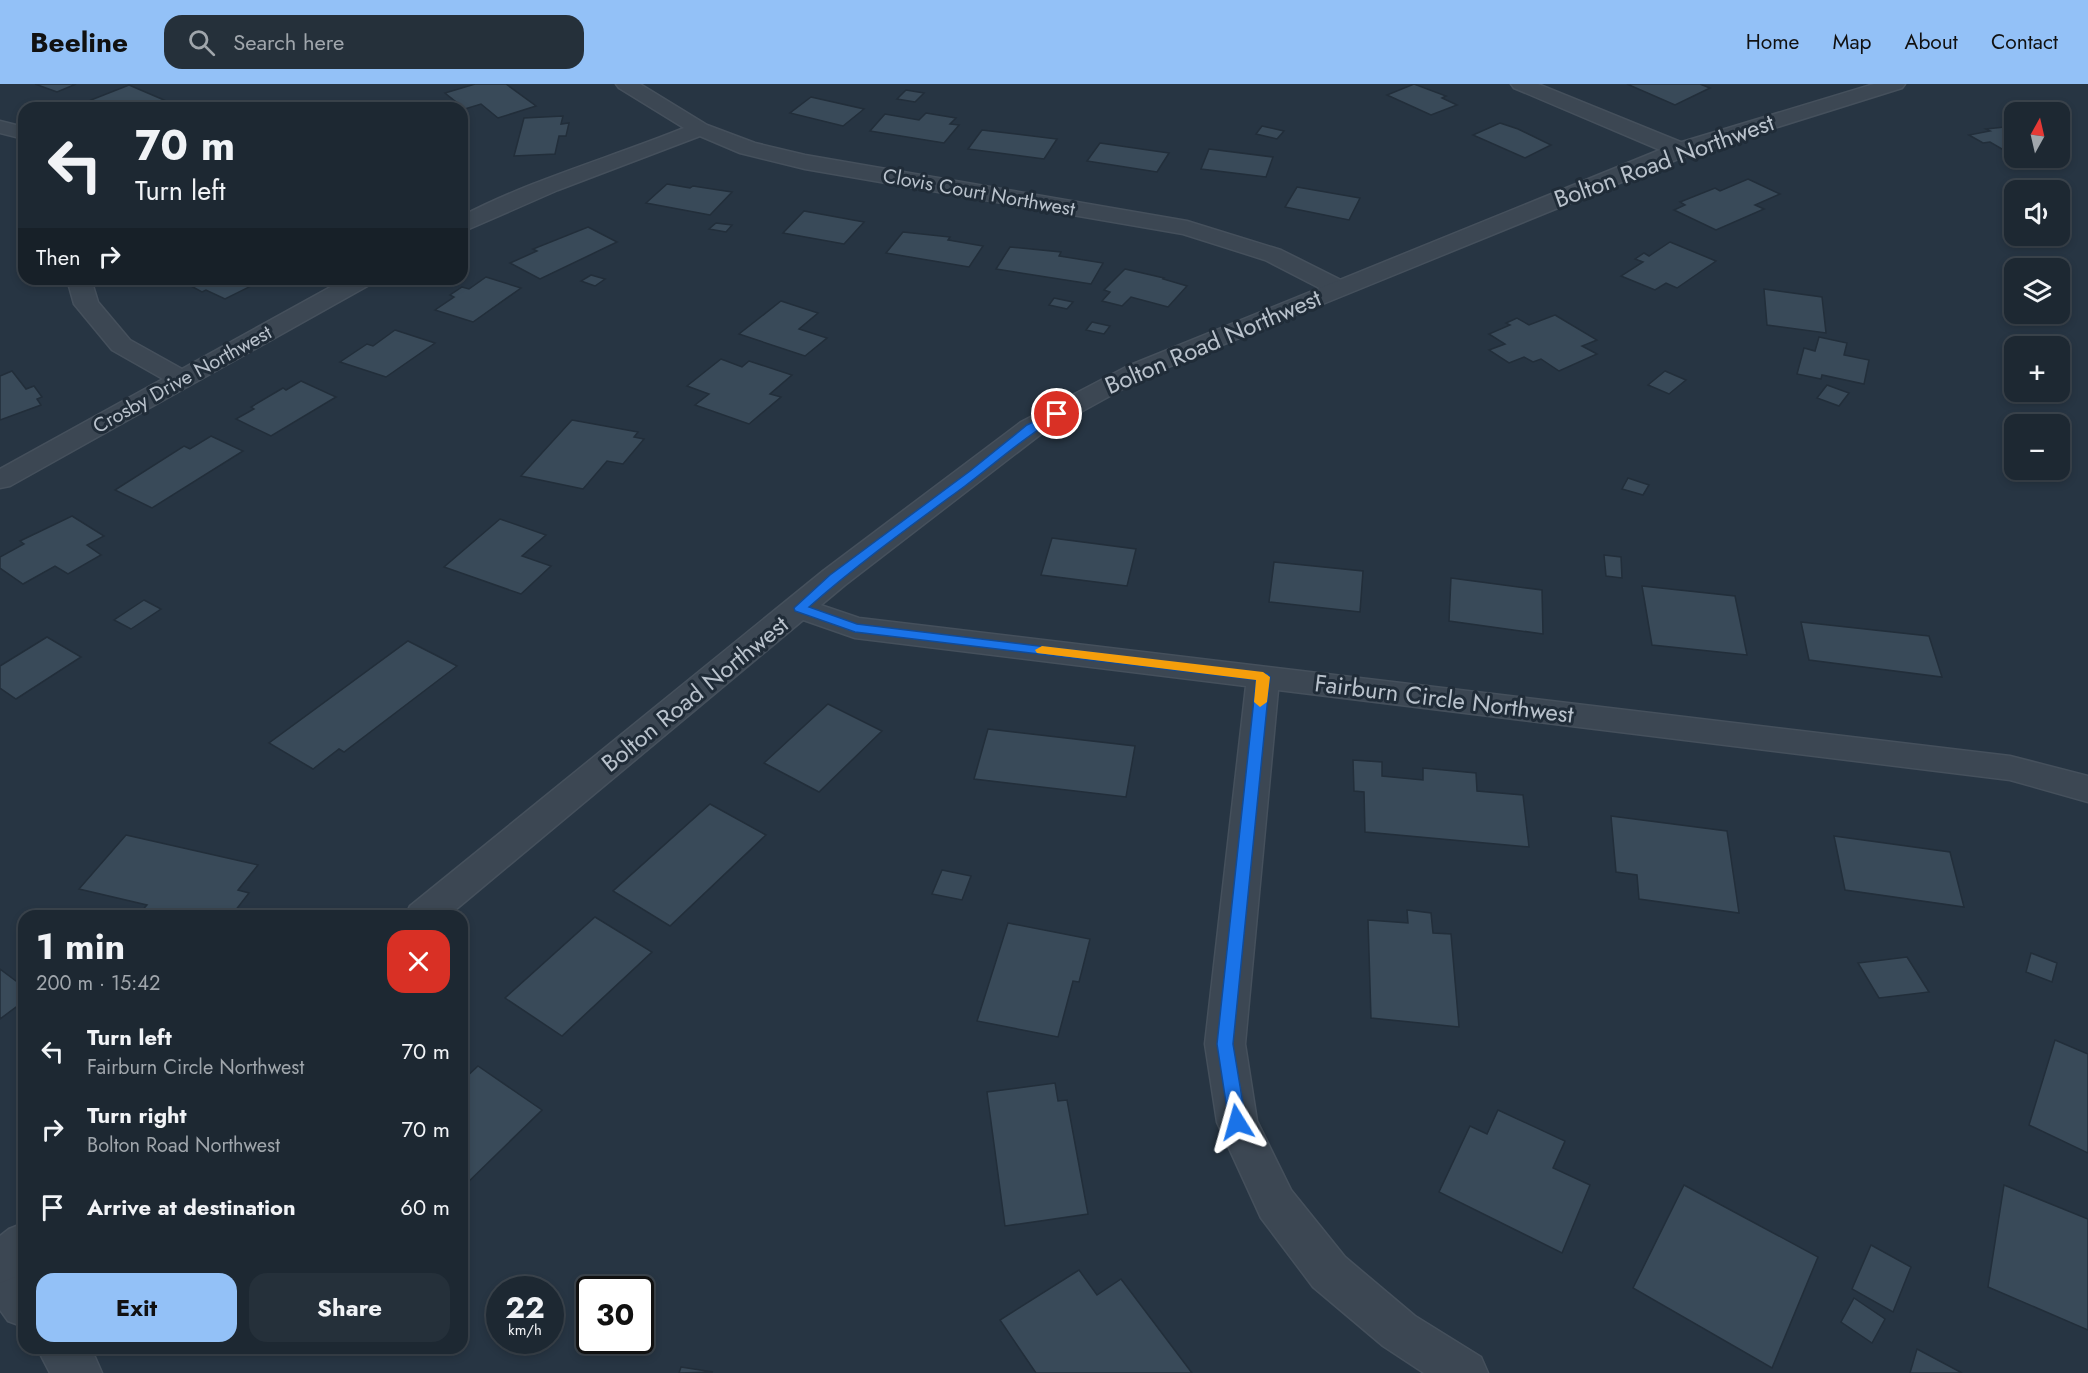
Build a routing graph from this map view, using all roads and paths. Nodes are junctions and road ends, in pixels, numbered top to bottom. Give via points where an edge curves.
1 (626, 84) edge
2 (1521, 84) edge
3 (1895, 84) edge
4 (0, 127) edge
5 (700, 129) junction
6 (18, 132) edge
7 (1680, 150) junction
8 (468, 222) edge
9 (81, 285) edge
10 (352, 285) edge
11 (1338, 288) junction
12 (182, 379) junction
13 (0, 480) edge
14 (800, 608) junction
15 (1263, 677) junction
16 (2088, 789) edge
17 (430, 910) edge
18 (18, 1248) edge
19 (0, 1263) edge
20 (0, 1276) edge
21 (18, 1298) edge
22 (64, 1354) edge
23 (79, 1373) edge
24 (1466, 1373) edge

1 - 5 street, Clovis Court Northwest
2 - 7 street
3 - 7 street, Bolton Road Northwest
4 - 6 street
5 - 8 street via 539,189
5 - 11 street, Clovis Court Northwest via 748,148 805,162 1187,228 1273,255
7 - 11 street, Bolton Road Northwest
9 - 12 street via 86,304 121,345
10 - 12 street, Crosby Drive Northwest
11 - 14 street, Bolton Road Northwest via 1137,371 1031,428
12 - 13 street, Crosby Drive Northwest
14 - 15 street, Fairburn Circle Northwest via 855,628
14 - 17 street, Bolton Road Northwest
15 - 16 street, Fairburn Circle Northwest via 2010,768
15 - 24 street via 1225,1044 1237,1122 1276,1204 1329,1272 1400,1332
18 - 19 street
20 - 21 street
22 - 23 street

